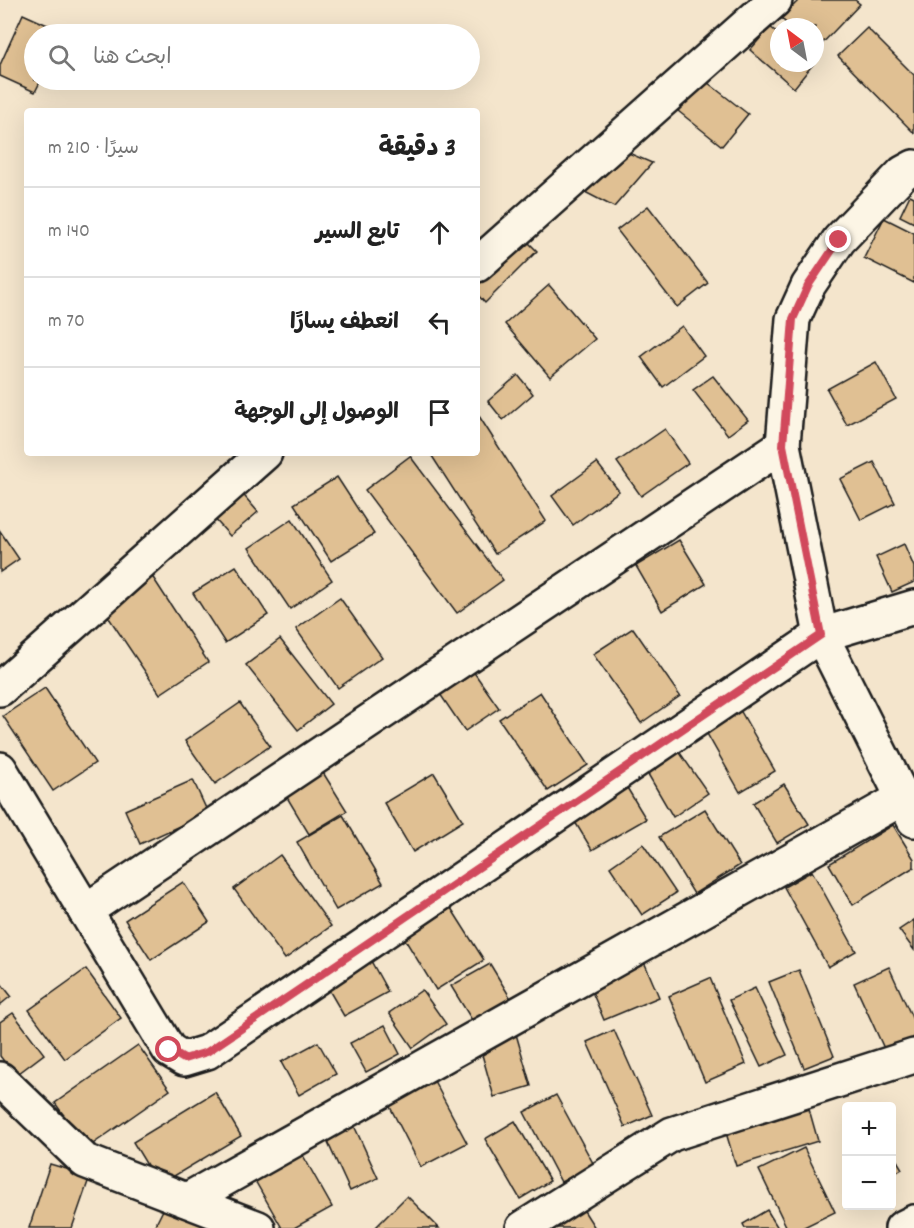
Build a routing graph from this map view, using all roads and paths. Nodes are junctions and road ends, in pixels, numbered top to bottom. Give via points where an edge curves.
1 (775, 0) edge
2 (914, 167) edge
3 (480, 262) edge
4 (783, 445) junction
5 (262, 456) edge
6 (914, 607) edge
7 (821, 635) junction
8 (0, 689) edge
9 (4, 788) edge
10 (908, 810) edge
11 (85, 911) junction
12 (914, 1056) edge
13 (0, 1079) edge
14 (187, 1200) junction
15 (914, 1222) edge
16 (258, 1228) edge
17 (523, 1228) edge
18 (902, 1228) edge

1 - 3 street
2 - 4 street via 903,173 839,240 808,286 793,319
4 - 7 street
4 - 11 street
5 - 8 street
6 - 7 street
7 - 10 street
7 - 11 street via 207,1052 184,1059 169,1050
9 - 11 street
10 - 14 street
12 - 17 street via 672,1134
13 - 14 street via 85,1161
14 - 16 street
15 - 18 street

